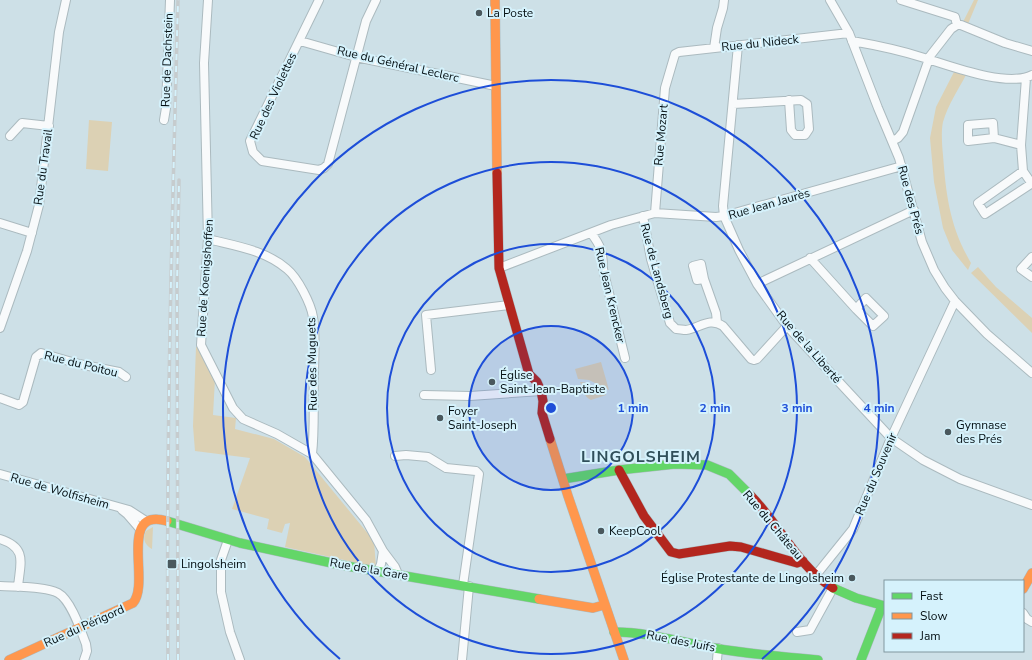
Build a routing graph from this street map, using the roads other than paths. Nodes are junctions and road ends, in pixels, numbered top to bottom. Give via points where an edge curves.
1 (66, 0) edge
2 (170, 0) edge
3 (208, 0) edge
4 (319, 0) edge
5 (376, 0) edge
6 (496, 0) edge
7 (724, 0) edge
8 (830, 0) edge
9 (901, 0) edge
10 (957, 25) junction
11 (850, 37) junction
12 (300, 41) junction
13 (738, 45) junction
14 (714, 48) junction
15 (1032, 52) edge
16 (356, 57) junction
17 (673, 58) joint
18 (929, 60) junction
19 (1029, 76) edge
20 (496, 86) junction
21 (789, 100) dead end
22 (733, 104) junction
23 (164, 120) dead end
24 (49, 126) junction
25 (10, 136) dead end
26 (994, 138) dead end
27 (892, 141) junction
28 (1021, 145) junction
29 (902, 166) junction
30 (1023, 171) junction
31 (1031, 184) edge
32 (914, 210) junction
33 (654, 213) junction
34 (643, 216) junction
35 (724, 216) junction
36 (0, 223) edge
37 (32, 233) junction
38 (591, 233) junction
39 (208, 239) junction
40 (1032, 257) edge
41 (810, 258) junction
42 (499, 268) junction
43 (1032, 277) edge
44 (704, 279) dead end
45 (758, 284) junction
46 (955, 300) junction
47 (509, 305) junction
48 (856, 309) dead end
49 (717, 322) junction
50 (787, 326) junction
51 (0, 328) edge
52 (625, 358) dead end
53 (431, 370) dead end
54 (1032, 373) edge
55 (126, 377) dead end
56 (541, 391) junction
57 (424, 395) dead end
58 (0, 398) edge
59 (891, 438) junction
60 (312, 454) junction
61 (395, 456) dead end
62 (618, 470) junction
63 (0, 474) edge
64 (563, 479) junction
65 (1032, 505) edge
66 (120, 508) junction
67 (146, 521) junction
68 (140, 529) junction
69 (0, 539) edge
70 (228, 540) junction
71 (383, 551) junction
72 (803, 561) junction
73 (378, 571) junction
74 (1032, 573) edge
75 (398, 574) junction
76 (816, 575) junction
77 (0, 586) edge
78 (466, 586) junction
79 (18, 587) junction
80 (1024, 587) edge
81 (833, 588) junction
82 (604, 605) junction
83 (884, 609) edge
84 (1024, 614) edge
85 (1032, 622) edge
86 (79, 628) junction
87 (614, 632) junction
88 (797, 632) dead end
89 (718, 648) junction
90 (9, 660) edge
91 (84, 660) edge
92 (240, 660) edge
93 (462, 660) edge
94 (624, 660) edge
95 (717, 660) edge
96 (818, 660) edge
97 (860, 660) edge
98 (867, 660) edge

1 - 24 street, Rue du Travail
2 - 23 street, Rue de Dachstein
3 - 39 street, Rue de Koenigshoffen via 204,63
4 - 12 street, Rue des Violettes
5 - 16 street, Rue des Violettes via 366,21
6 - 20 street
7 - 14 street
8 - 11 street, Rue des Prés
9 - 10 street via 955,17
10 - 15 street
10 - 18 street via 951,29
11 - 13 street, Rue du Nideck
11 - 18 street, Rue du Nideck
11 - 27 street, Rue des Prés
12 - 16 street, Rue du Général Leclerc
12 - 16 street, Rue des Violettes via 250,141 252,152 262,161 319,170 328,164
13 - 14 street, Rue du Nideck
13 - 22 street, Rue de la Liberté
14 - 17 street, Rue du Nideck via 679,52
16 - 20 street, Rue du Général Leclerc
17 - 33 street, Rue Mozart via 665,88
18 - 19 street, Rue du Nideck via 988,77
18 - 27 street via 903,132
19 - 28 street
20 - 42 street
21 - 22 street
22 - 35 street, Rue de la Liberté
24 - 25 street via 22,123
24 - 37 street, Rue du Travail via 39,205
26 - 28 street
27 - 29 street, Rue des Prés
28 - 30 street
29 - 32 street, Rue des Prés
29 - 35 street, Rue Jean Jaurès
30 - 31 street
30 - 31 street via 978,203 985,214
32 - 41 street
32 - 46 street, Rue des Prés via 928,256 945,288
33 - 34 street, Rue Jean Jaurès
33 - 35 street, Rue Jean Jaurès
34 - 38 street, Rue Jean Jaurès
34 - 49 street, Rue de Landsberg via 651,259 670,323 676,329 686,330
35 - 45 street, Rue de la Liberté
36 - 37 street
37 - 51 street, Rue du Travail
38 - 42 street, Rue Jean Jaurès
38 - 52 street, Rue Jean Krencker via 603,254 603,269
39 - 60 street, Rue de Koenigshoffen via 200,339 203,350 233,408 243,419 277,434
39 - 60 street, Rue des Muguets via 267,255 288,270 310,306 314,338
40 - 43 street via 1021,269
41 - 45 street
41 - 48 street
42 - 47 street
44 - 49 street
45 - 50 street, Rue de la Liberté
46 - 54 street, Rue des Prés via 986,334
46 - 59 street, Rue du Souvenir
47 - 53 street via 426,315
47 - 56 street via 529,374
49 - 50 street via 754,360
50 - 59 street, Rue de la Liberté
55 - 58 street, Rue du Poitou via 119,372 41,353 36,357 23,402 19,405
56 - 57 street via 470,396
56 - 64 street via 542,413
59 - 65 street, Rue de la Liberté via 923,460 960,479
59 - 76 street, Rue du Souvenir via 853,529
60 - 71 street, Rue de Koenigshoffen via 366,520
61 - 78 street via 428,457 446,468 476,471 479,474
62 - 64 street, Rue du Château
62 - 72 street, Rue du Château via 674,464 707,465 729,474 757,502
62 - 72 street via 644,516 671,552 679,554 730,546 797,563
63 - 66 street, Rue de Wolfisheim
64 - 82 street
66 - 67 street, Rue de Wolfisheim via 129,510
66 - 68 street, Rue de Wolfisheim
67 - 68 street
67 - 70 street, Rue de la Gare via 162,520
68 - 86 street, Rue du Périgord via 136,600
69 - 79 street via 16,548 21,555
70 - 73 street, Rue de la Gare
70 - 92 street via 221,560 222,592 230,632
71 - 73 street
71 - 75 street, Rue de Koenigshoffen
72 - 76 street, Rue du Château
73 - 75 street, Rue de la Gare
74 - 80 street
75 - 78 street, Rue de la Gare
76 - 81 street, Rue du Château
77 - 79 street
78 - 82 street, Rue de la Gare via 593,608
78 - 93 street
79 - 86 street via 46,589 59,594 67,602
81 - 83 street, Rue du Château
81 - 88 street via 810,630
82 - 87 street
83 - 97 street
83 - 98 street
84 - 85 street
86 - 90 street, Rue du Périgord
86 - 91 street via 87,650
87 - 89 street, Rue des Juifs via 626,631
87 - 94 street
89 - 95 street
89 - 96 street, Rue des Juifs

